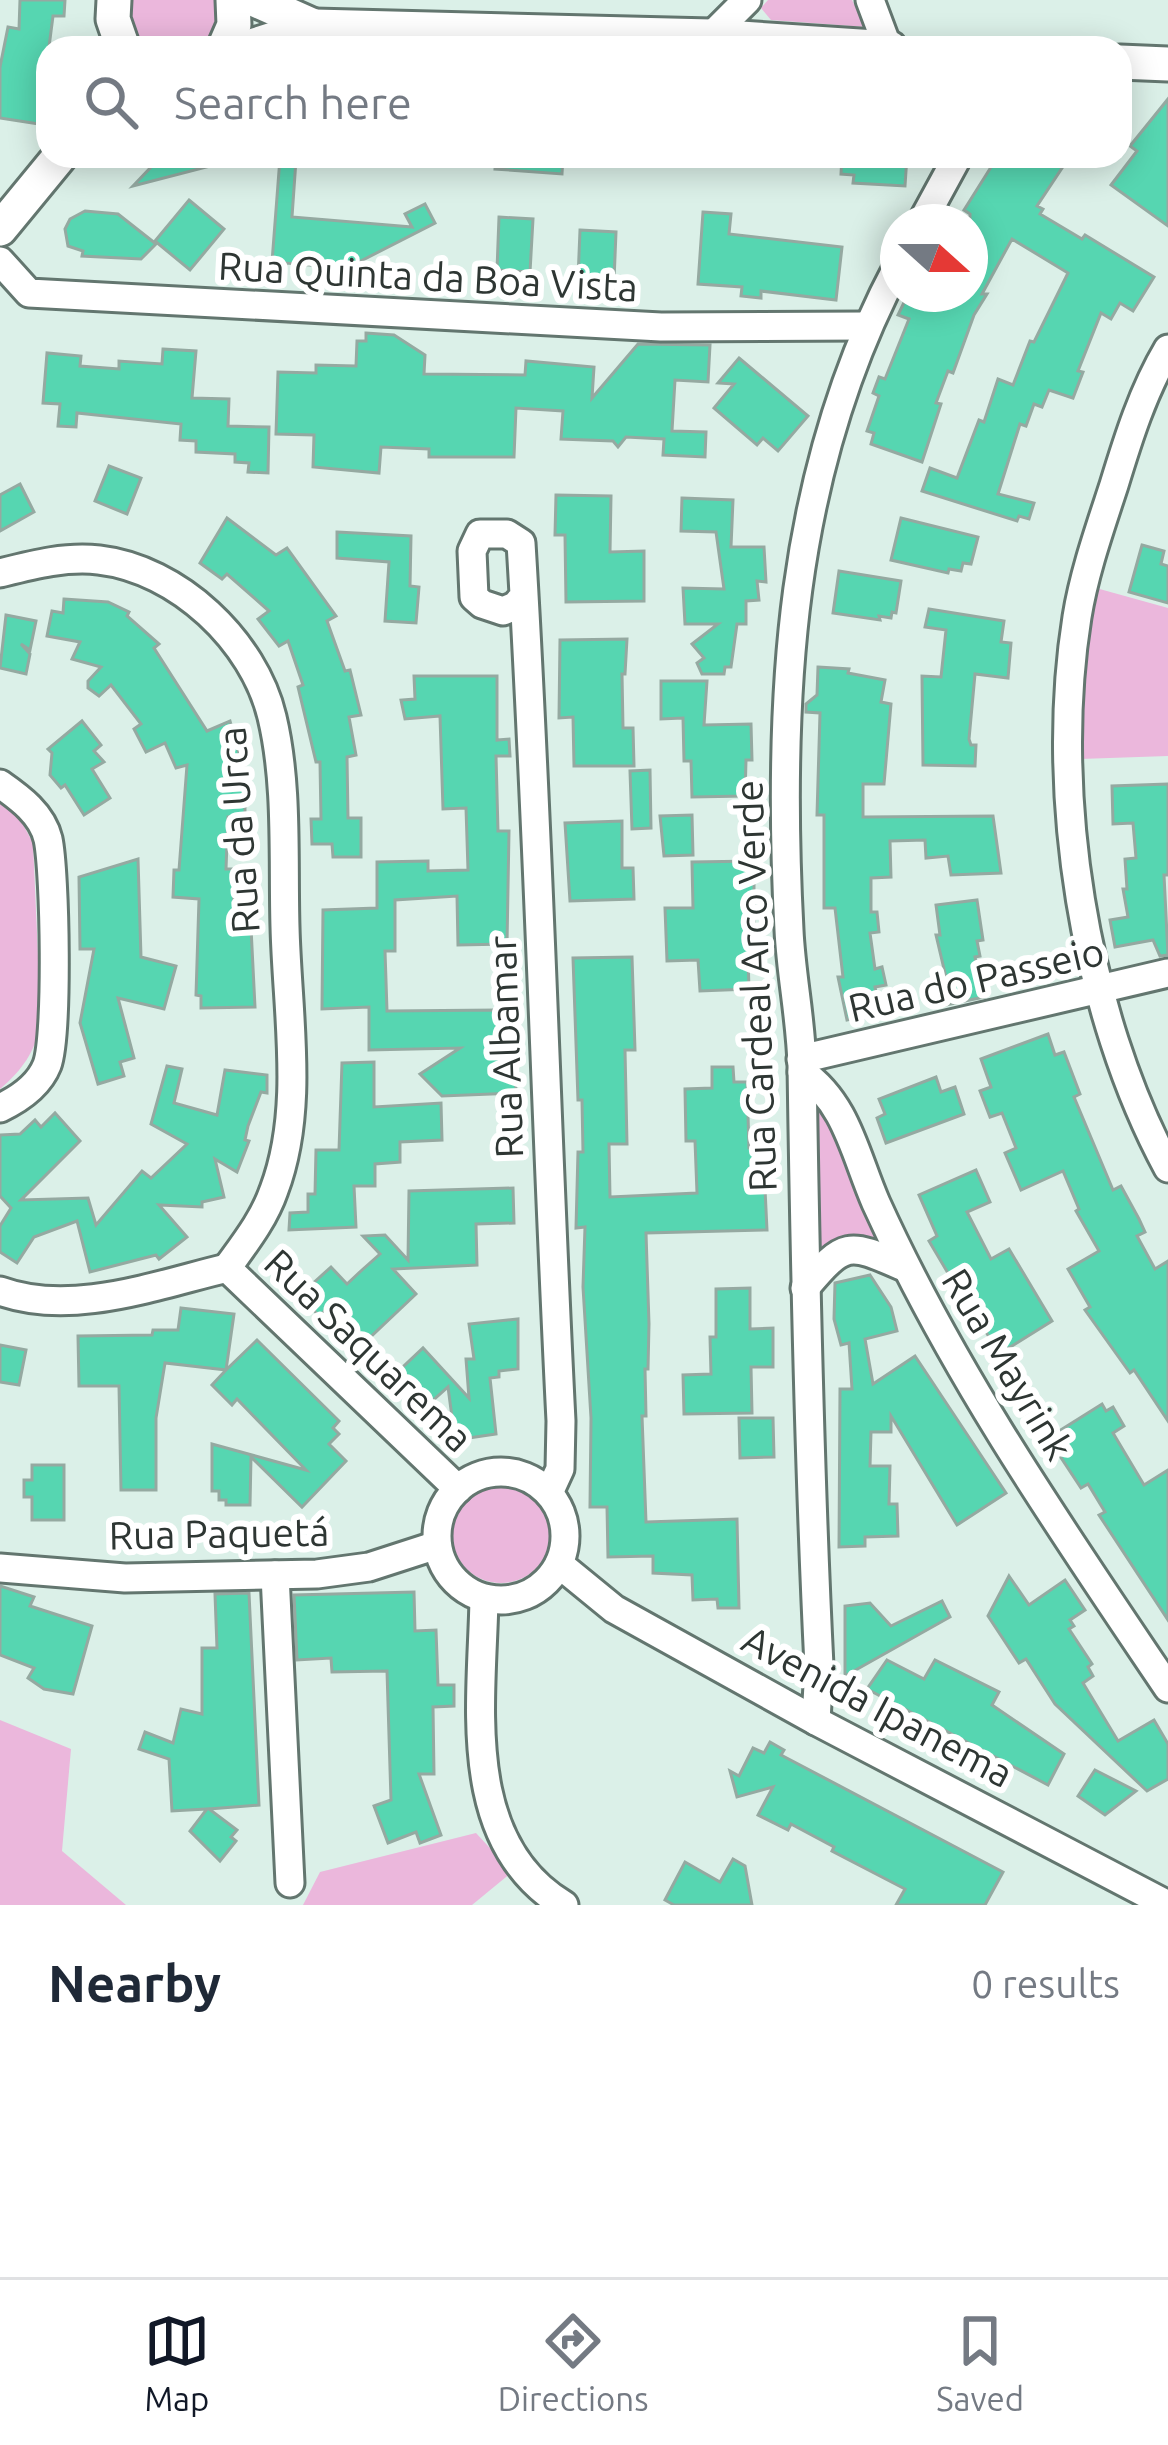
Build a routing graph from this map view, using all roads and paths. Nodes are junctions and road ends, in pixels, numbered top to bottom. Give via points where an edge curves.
1 (114, 0) edge
2 (233, 0) edge
3 (254, 0) edge
4 (747, 0) edge
5 (870, 0) edge
6 (314, 26) junction
7 (118, 36) edge
8 (229, 36) edge
9 (283, 36) edge
10 (711, 36) joint
11 (884, 36) edge
12 (1132, 62) edge
13 (1168, 64) edge
14 (50, 168) edge
15 (951, 168) edge
16 (932, 204) edge
17 (0, 229) edge
18 (0, 262) edge
19 (880, 300) edge
20 (866, 326) junction
21 (1168, 349) edge
22 (0, 573) edge
23 (524, 596) dead end
24 (0, 784) edge
25 (1168, 973) edge
26 (1098, 992) junction
27 (802, 1065) junction
28 (0, 1108) edge
29 (1168, 1168) edge
30 (227, 1268) junction
31 (906, 1268) junction
32 (806, 1288) junction
33 (0, 1291) edge
34 (458, 1489) junction
35 (549, 1493) junction
36 (437, 1545) junction
37 (559, 1564) junction
38 (0, 1568) edge
39 (275, 1575) junction
40 (484, 1598) junction
41 (1168, 1688) edge
42 (816, 1721) junction
43 (290, 1883) dead end
44 (564, 1905) edge
45 (1168, 1905) edge

1 - 7 street
2 - 8 street
3 - 6 street
4 - 10 street
5 - 11 street
6 - 9 street
6 - 10 street
12 - 13 street
14 - 17 street
15 - 16 street
18 - 20 street, Rua Quinta da Boa Vista via 29,293 661,327
19 - 20 street, Rua Cardeal Arco Verde
20 - 27 street, Rua Cardeal Arco Verde via 808,515 787,673 784,809
21 - 26 street via 1126,444 1077,616 1070,782
22 - 30 street, Rua da Urca via 100,560 158,578 228,635 272,715 292,1112 275,1189
23 - 35 street, Rua Albamar via 561,1421 560,1469
24 - 28 street via 27,803 48,836 53,965 47,1064 32,1088
25 - 26 street, Rua do Passeio
26 - 27 street, Rua do Passeio
26 - 29 street
27 - 31 street, Rua Mayrink via 839,1108
27 - 32 street, Rua Cardeal Arco Verde
30 - 33 street via 54,1303
30 - 34 street, Rua Saquarema
31 - 32 street via 845,1250
31 - 41 street, Rua Mayrink via 952,1354
32 - 42 street, Rua Cardeal Arco Verde
34 - 35 street via 495,1472 534,1480
34 - 36 street via 441,1514
35 - 37 street via 565,1527
36 - 39 street, Rua Paquetá via 369,1567
36 - 40 street via 453,1579
37 - 40 street via 536,1591
37 - 42 street, Avenida Ipanema via 614,1609
38 - 39 street, Rua Paquetá via 125,1578
39 - 43 street
40 - 44 street via 484,1767 492,1818 507,1851
42 - 45 street, Avenida Ipanema

